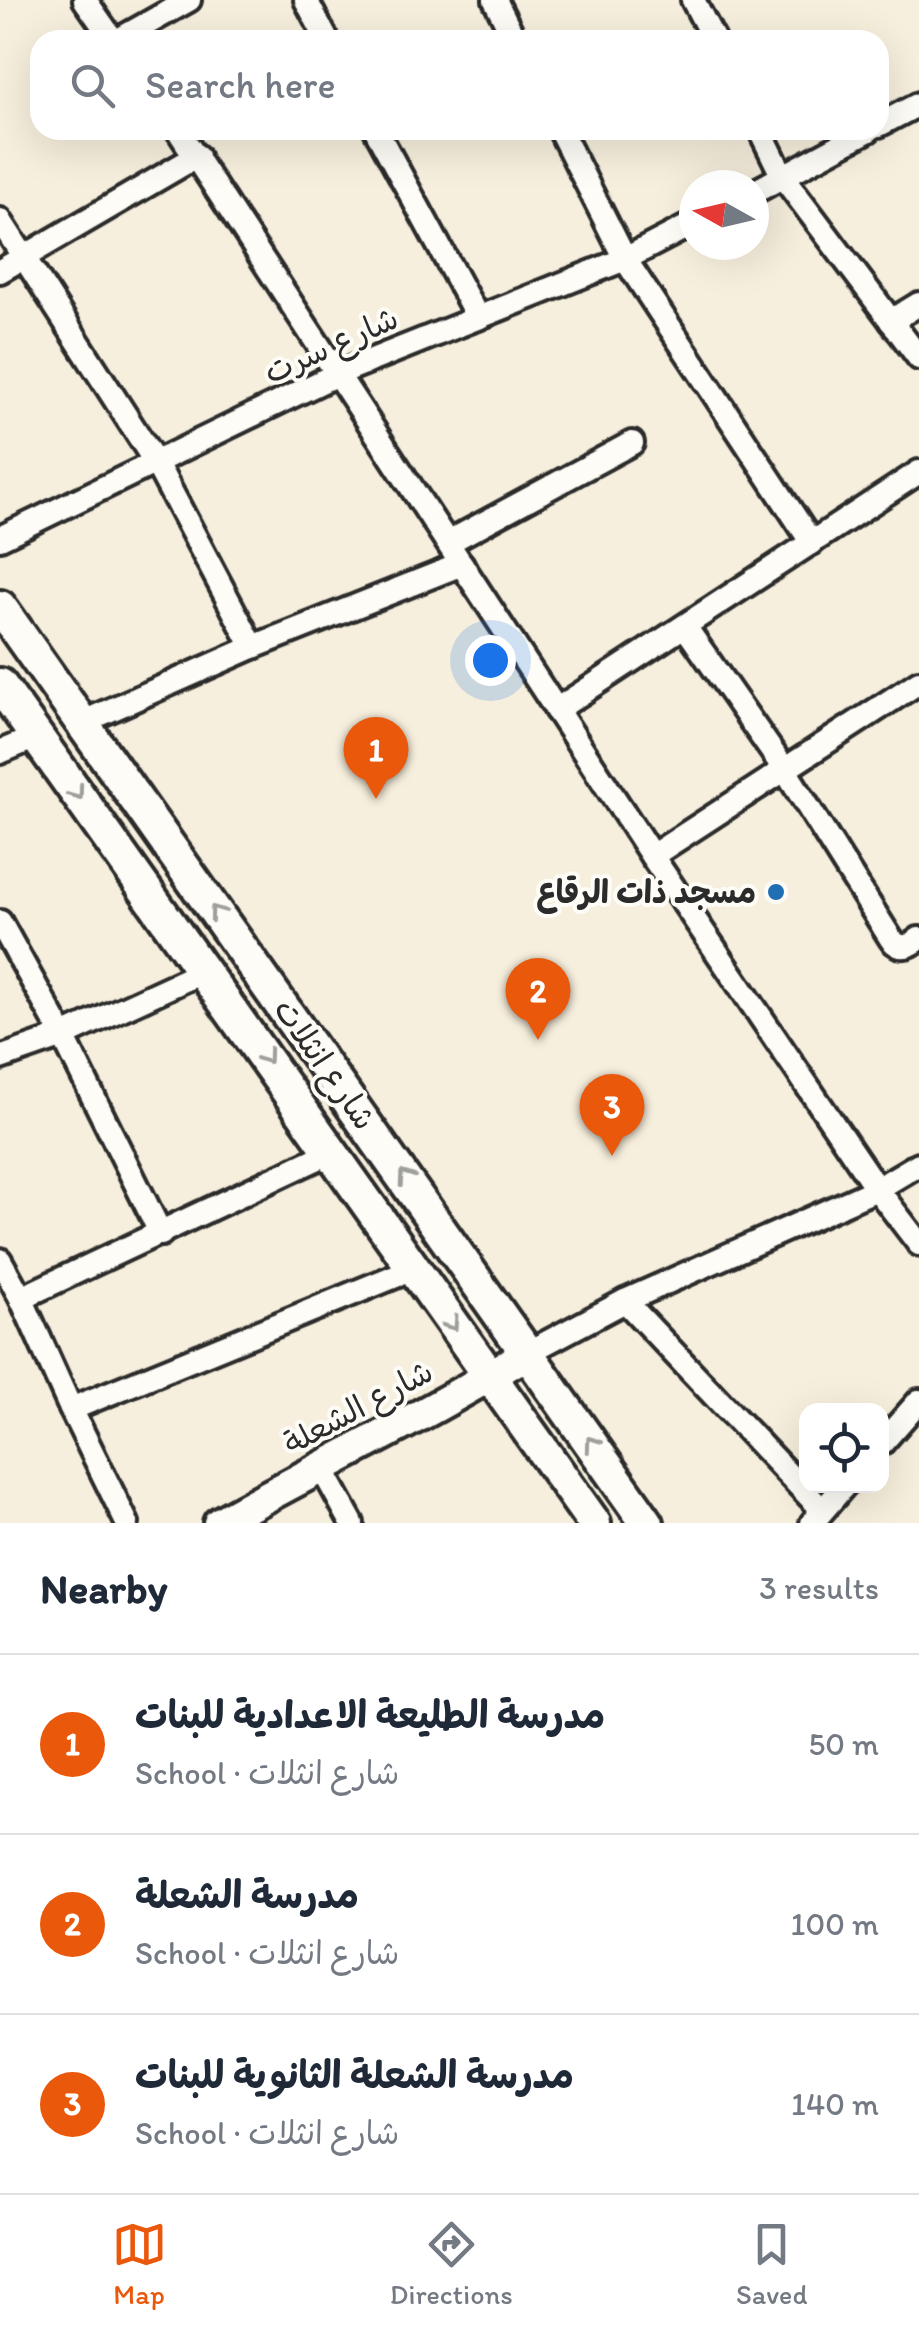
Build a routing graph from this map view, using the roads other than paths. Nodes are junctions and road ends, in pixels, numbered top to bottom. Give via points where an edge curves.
1 (85, 0) edge
2 (190, 0) edge
3 (306, 0) edge
4 (495, 0) edge
5 (693, 0) edge
6 (108, 30) edge
7 (134, 30) edge
8 (322, 30) edge
9 (510, 30) edge
10 (709, 30) edge
11 (919, 104) edge
12 (889, 119) edge
13 (186, 140) edge
14 (381, 140) edge
15 (565, 140) edge
16 (765, 140) edge
17 (851, 140) edge
18 (198, 156) junction
19 (784, 177) junction
20 (769, 184) edge
21 (0, 220) edge
22 (679, 231) edge
23 (21, 258) junction
24 (625, 259) junction
25 (0, 271) edge
26 (919, 304) edge
27 (478, 318) junction
28 (891, 321) junction
29 (919, 358) edge
30 (337, 374) junction
31 (632, 443) dead end
32 (156, 463) junction
33 (919, 472) edge
34 (0, 538) edge
35 (449, 542) junction
36 (812, 543) junction
37 (462, 564) junction
38 (0, 608) edge
39 (686, 628) junction
40 (253, 647) junction
41 (919, 682) edge
42 (0, 685) edge
43 (556, 710) junction
44 (80, 723) junction
45 (36, 737) junction
46 (0, 752) edge
47 (785, 770) junction
48 (652, 856) junction
49 (0, 922) edge
50 (919, 938) edge
51 (204, 971) junction
52 (62, 1036) junction
53 (0, 1058) edge
54 (333, 1151) junction
55 (919, 1164) edge
56 (877, 1189) junction
57 (161, 1234) junction
58 (919, 1244) edge
59 (0, 1260) edge
60 (414, 1268) junction
61 (21, 1298) junction
62 (625, 1301) junction
63 (529, 1352) junction
64 (488, 1378) junction
65 (919, 1401) edge
66 (70, 1408) junction
67 (889, 1435) edge
68 (320, 1466) junction
69 (838, 1493) edge
70 (254, 1514) edge
71 (818, 1516) edge
72 (127, 1523) edge
73 (219, 1523) edge
74 (352, 1523) edge
75 (594, 1523) edge
76 (647, 1523) edge

1 - 6 street
2 - 7 street
3 - 8 street
4 - 9 street
5 - 10 street
11 - 12 street
13 - 18 street
14 - 27 street
15 - 24 street
16 - 19 street
17 - 19 street
18 - 23 street
18 - 30 street
19 - 20 street
19 - 28 street
21 - 23 street
22 - 24 street, شارع سرت
23 - 25 street
23 - 32 street
24 - 27 street, شارع سرت
24 - 36 street
26 - 28 street
27 - 30 street, شارع سرت
28 - 29 street
30 - 32 street, شارع سرت
30 - 35 street
31 - 35 street
32 - 34 street, شارع سرت
32 - 40 street
33 - 36 street
35 - 37 street
36 - 39 street
37 - 40 street
37 - 43 street
38 - 44 main road, شارع انثلات
39 - 43 street
39 - 47 street
40 - 44 street
41 - 47 street
42 - 45 main road, شارع انثلات
43 - 48 street
63 -> 44 main road, شارع انثلات
45 - 46 street
45 -> 51 main road, شارع انثلات
47 - 48 street
47 - 50 street via 891,939 911,946
48 - 56 street
49 - 52 street
51 - 52 street
51 -> 54 main road, شارع انثلات
52 - 53 street
52 - 57 street
54 - 57 street
54 - 60 main road, شارع انثلات
55 - 56 street
56 - 58 street
56 - 62 street
57 - 61 street
59 - 61 street
60 -> 64 main road, شارع انثلات
60 - 66 street
61 - 66 street
62 - 63 street
62 - 71 street
63 - 64 street, شارع الشعلة
76 -> 63 main road, شارع انثلات
64 - 68 street, شارع الشعلة
64 - 75 main road, شارع انثلات
65 - 67 street
66 - 72 street
68 - 70 street, شارع الشعلة
68 - 74 street
69 - 71 street
70 - 73 street, شارع الشعلة

